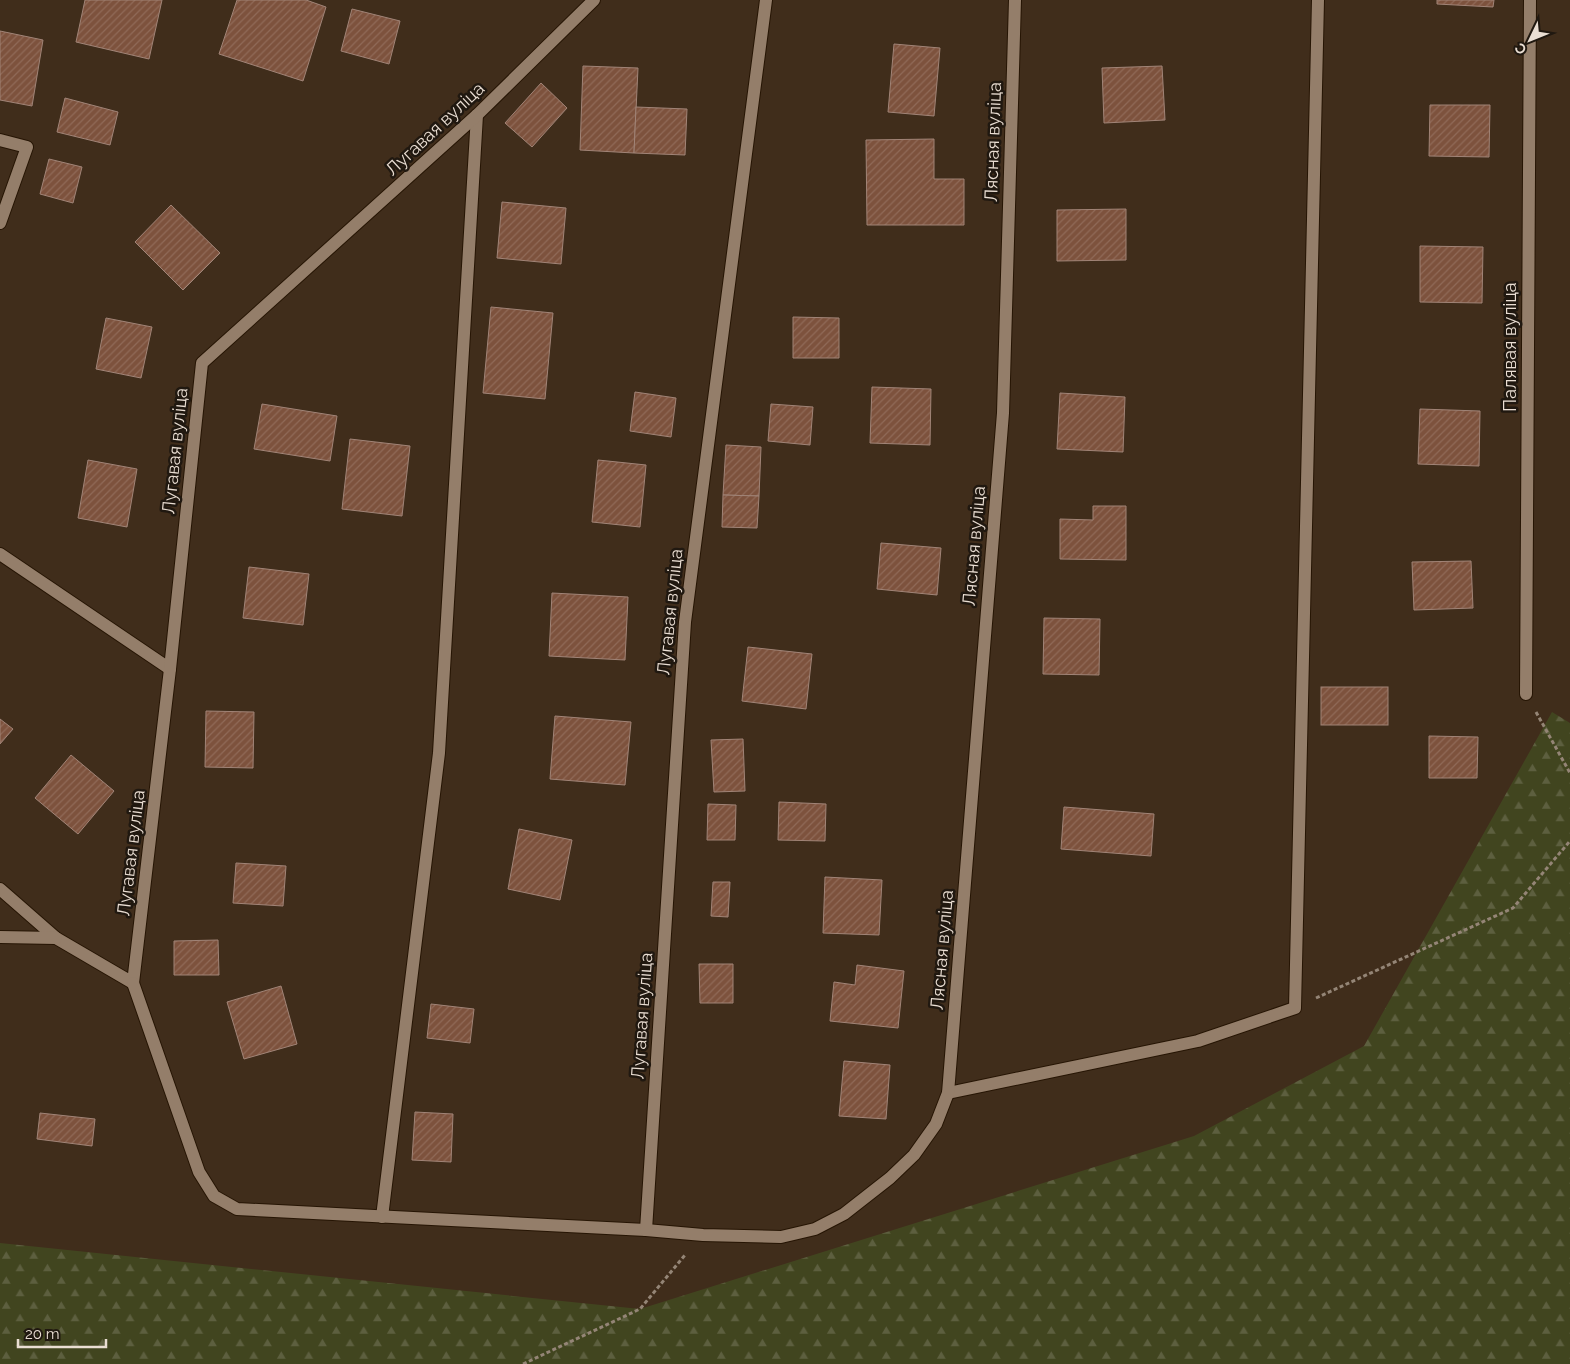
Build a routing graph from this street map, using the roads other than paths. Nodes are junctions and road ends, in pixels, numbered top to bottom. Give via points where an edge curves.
1 (594, 0) edge
2 (766, 0) edge
3 (1015, 0) edge
4 (1318, 0) edge
5 (1530, 0) edge
6 (477, 115) junction
7 (0, 140) edge
8 (0, 223) edge
9 (0, 554) edge
10 (170, 669) junction
11 (1526, 694) road end
12 (0, 889) edge
13 (0, 937) edge
14 (56, 938) junction
15 (133, 983) junction
16 (948, 1093) junction
17 (382, 1217) junction
18 (646, 1230) junction

1 - 6 street, Лугавая вуліца
2 - 18 street, Лугавая вуліца via 684,622
3 - 16 street, Лясная вуліца via 1002,413
4 - 16 street via 1295,1008 1198,1040
5 - 11 street, Палявая вуліца
6 - 10 street, Лугавая вуліца via 202,364
6 - 17 street via 439,753
7 - 8 street via 27,146
9 - 10 street
10 - 15 street, Лугавая вуліца
12 - 14 street
13 - 14 street
14 - 15 street
15 - 17 street, Лясная вуліца via 199,1172 214,1196 237,1209
16 - 18 street, Лясная вуліца via 936,1124 914,1155 844,1214 815,1229 781,1238
17 - 18 street, Лясная вуліца

